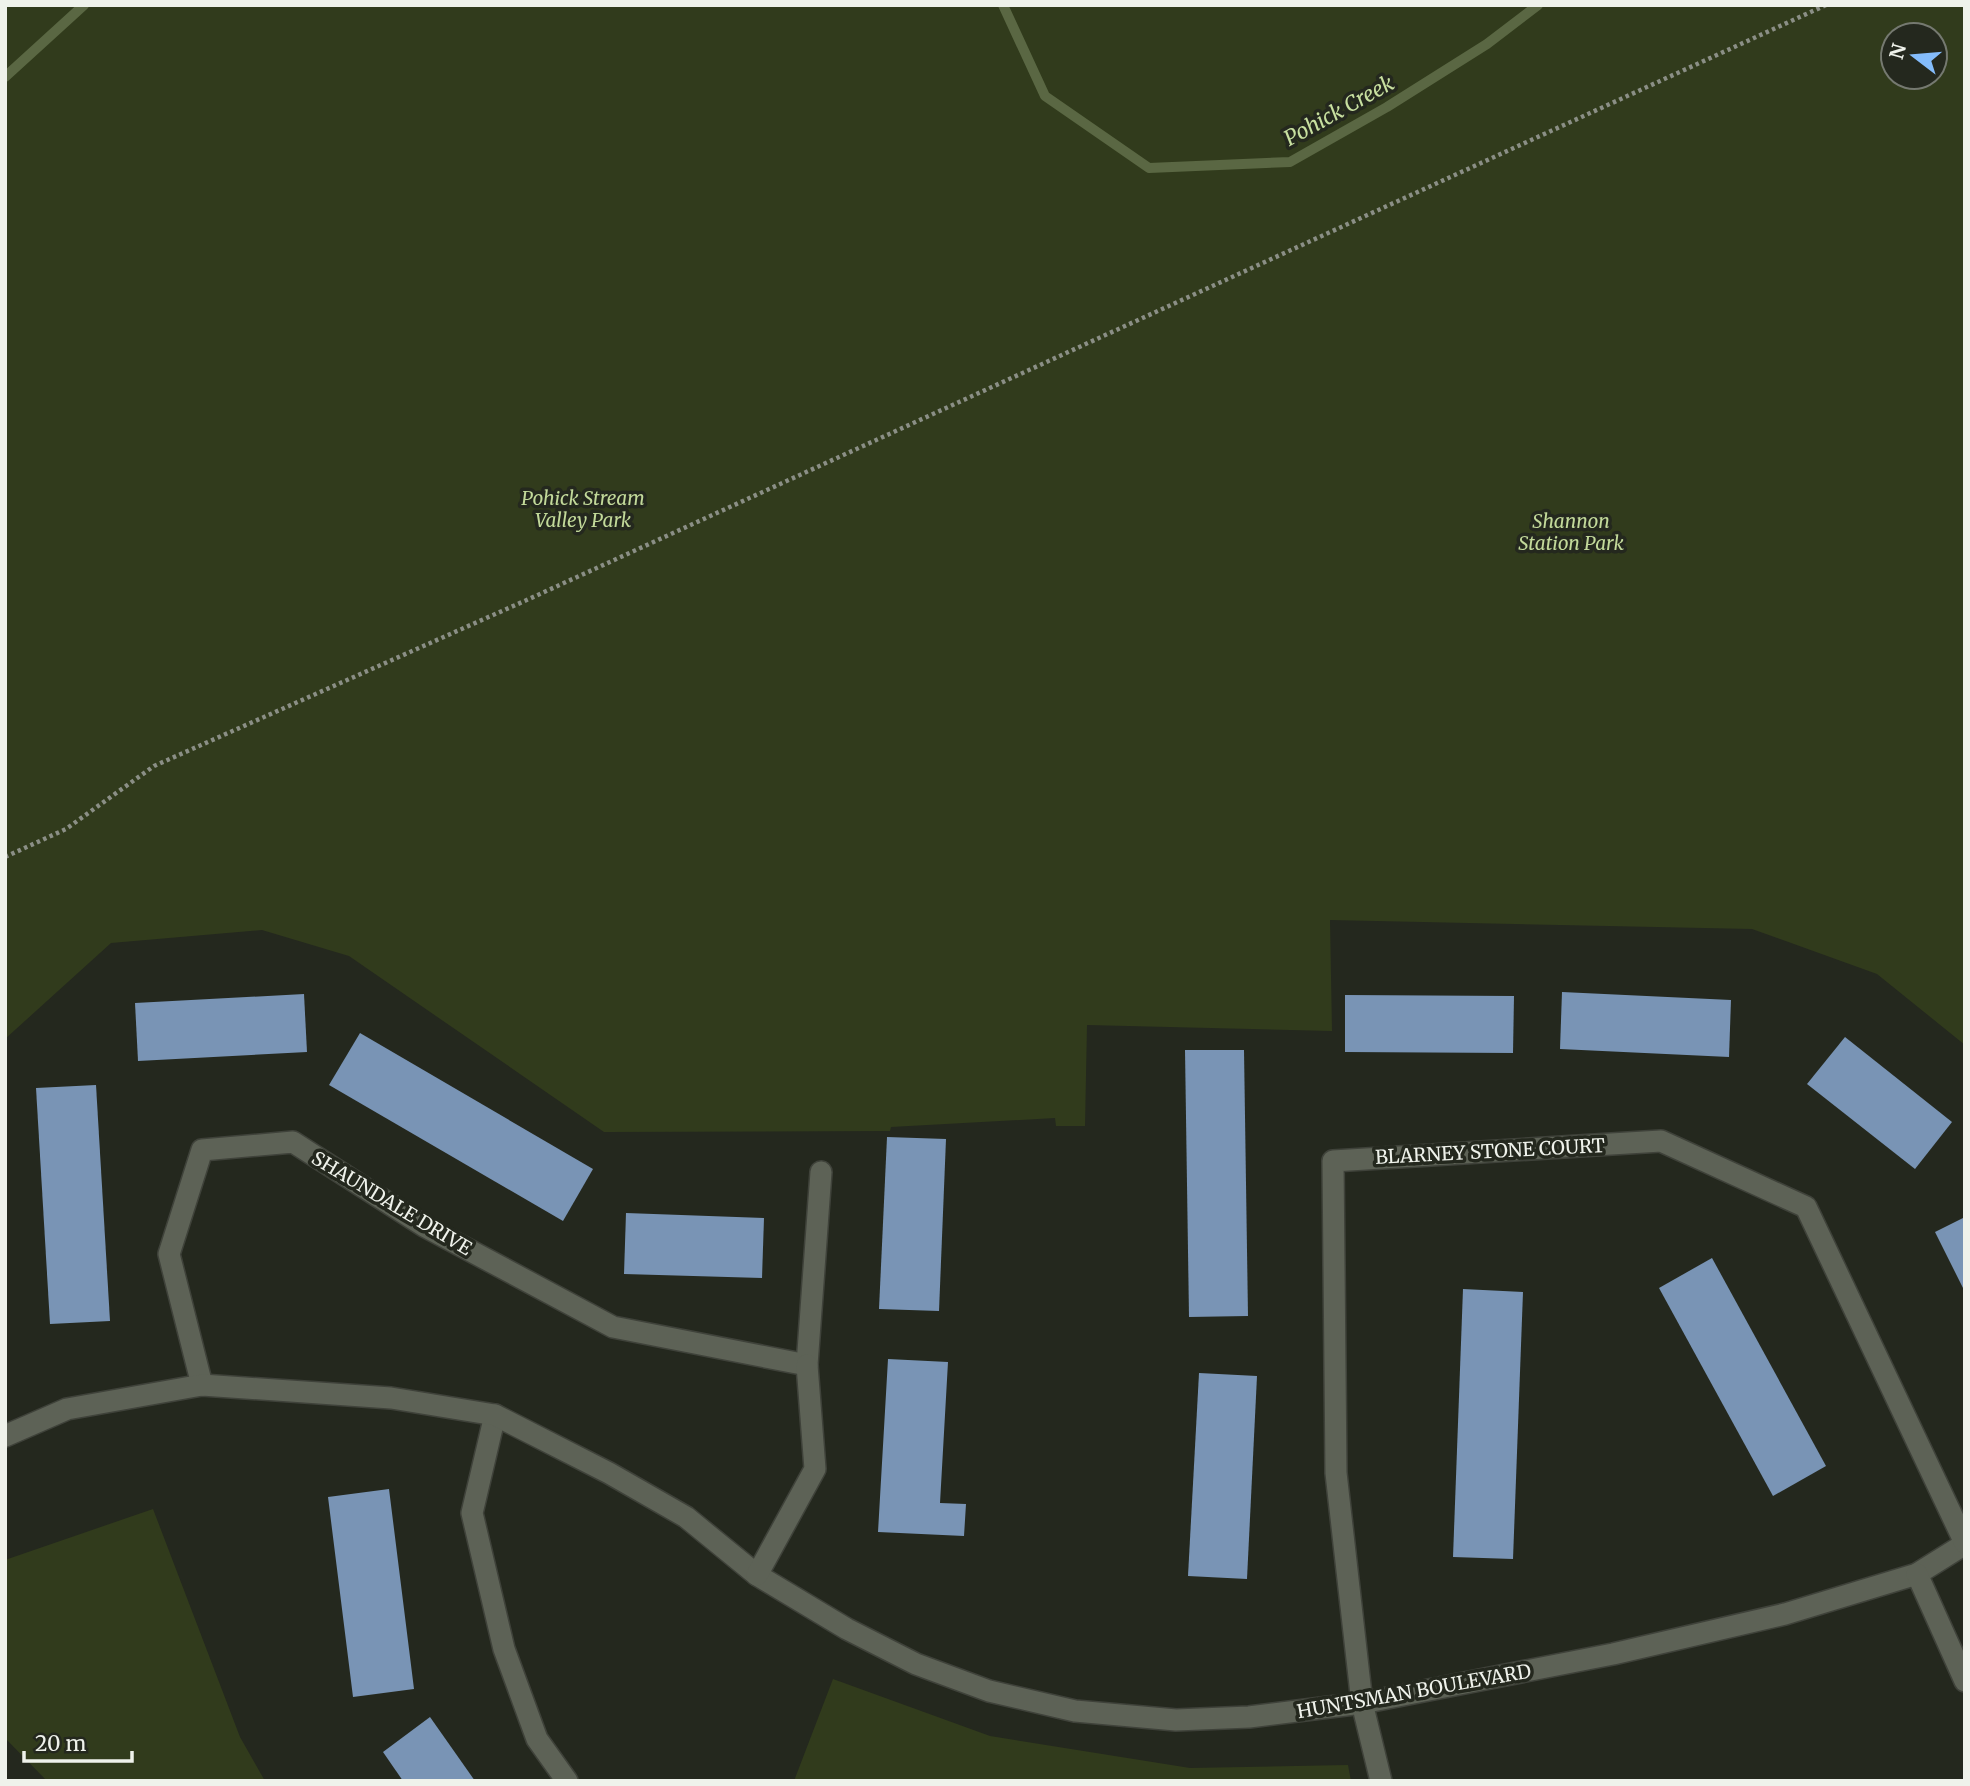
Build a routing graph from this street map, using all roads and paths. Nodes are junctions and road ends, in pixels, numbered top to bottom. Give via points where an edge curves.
1 (1826, 5) edge
2 (5, 857) edge
3 (821, 1172) dead end
4 (807, 1366) junction
5 (202, 1385) junction
6 (495, 1415) junction
7 (5, 1436) edge
8 (1965, 1544) edge
9 (1917, 1574) junction
10 (757, 1575) junction
11 (1965, 1681) edge
12 (1362, 1703) junction
13 (566, 1781) edge
14 (1381, 1781) edge

1 - 2 path via 592,571 154,766 66,829
3 - 4 street
4 - 5 street, SHAUNDALE DRIVE via 613,1327 424,1226 293,1142 202,1150 169,1254
4 - 10 street via 815,1469
5 - 6 street, HUNTSMAN BOULEVARD via 391,1398
5 - 7 street, HUNTSMAN BOULEVARD via 66,1409
6 - 10 street, HUNTSMAN BOULEVARD via 685,1517
6 - 13 street via 472,1513 504,1649 537,1739
8 - 9 street, HUNTSMAN BOULEVARD
8 - 12 street, BLARNEY STONE COURT via 1806,1207 1661,1141 1333,1161 1336,1473
9 - 11 street
9 - 12 street, HUNTSMAN BOULEVARD via 1785,1614 1613,1654
10 - 12 street, HUNTSMAN BOULEVARD via 916,1664 989,1691 1075,1711 1176,1720 1249,1717
12 - 14 street

